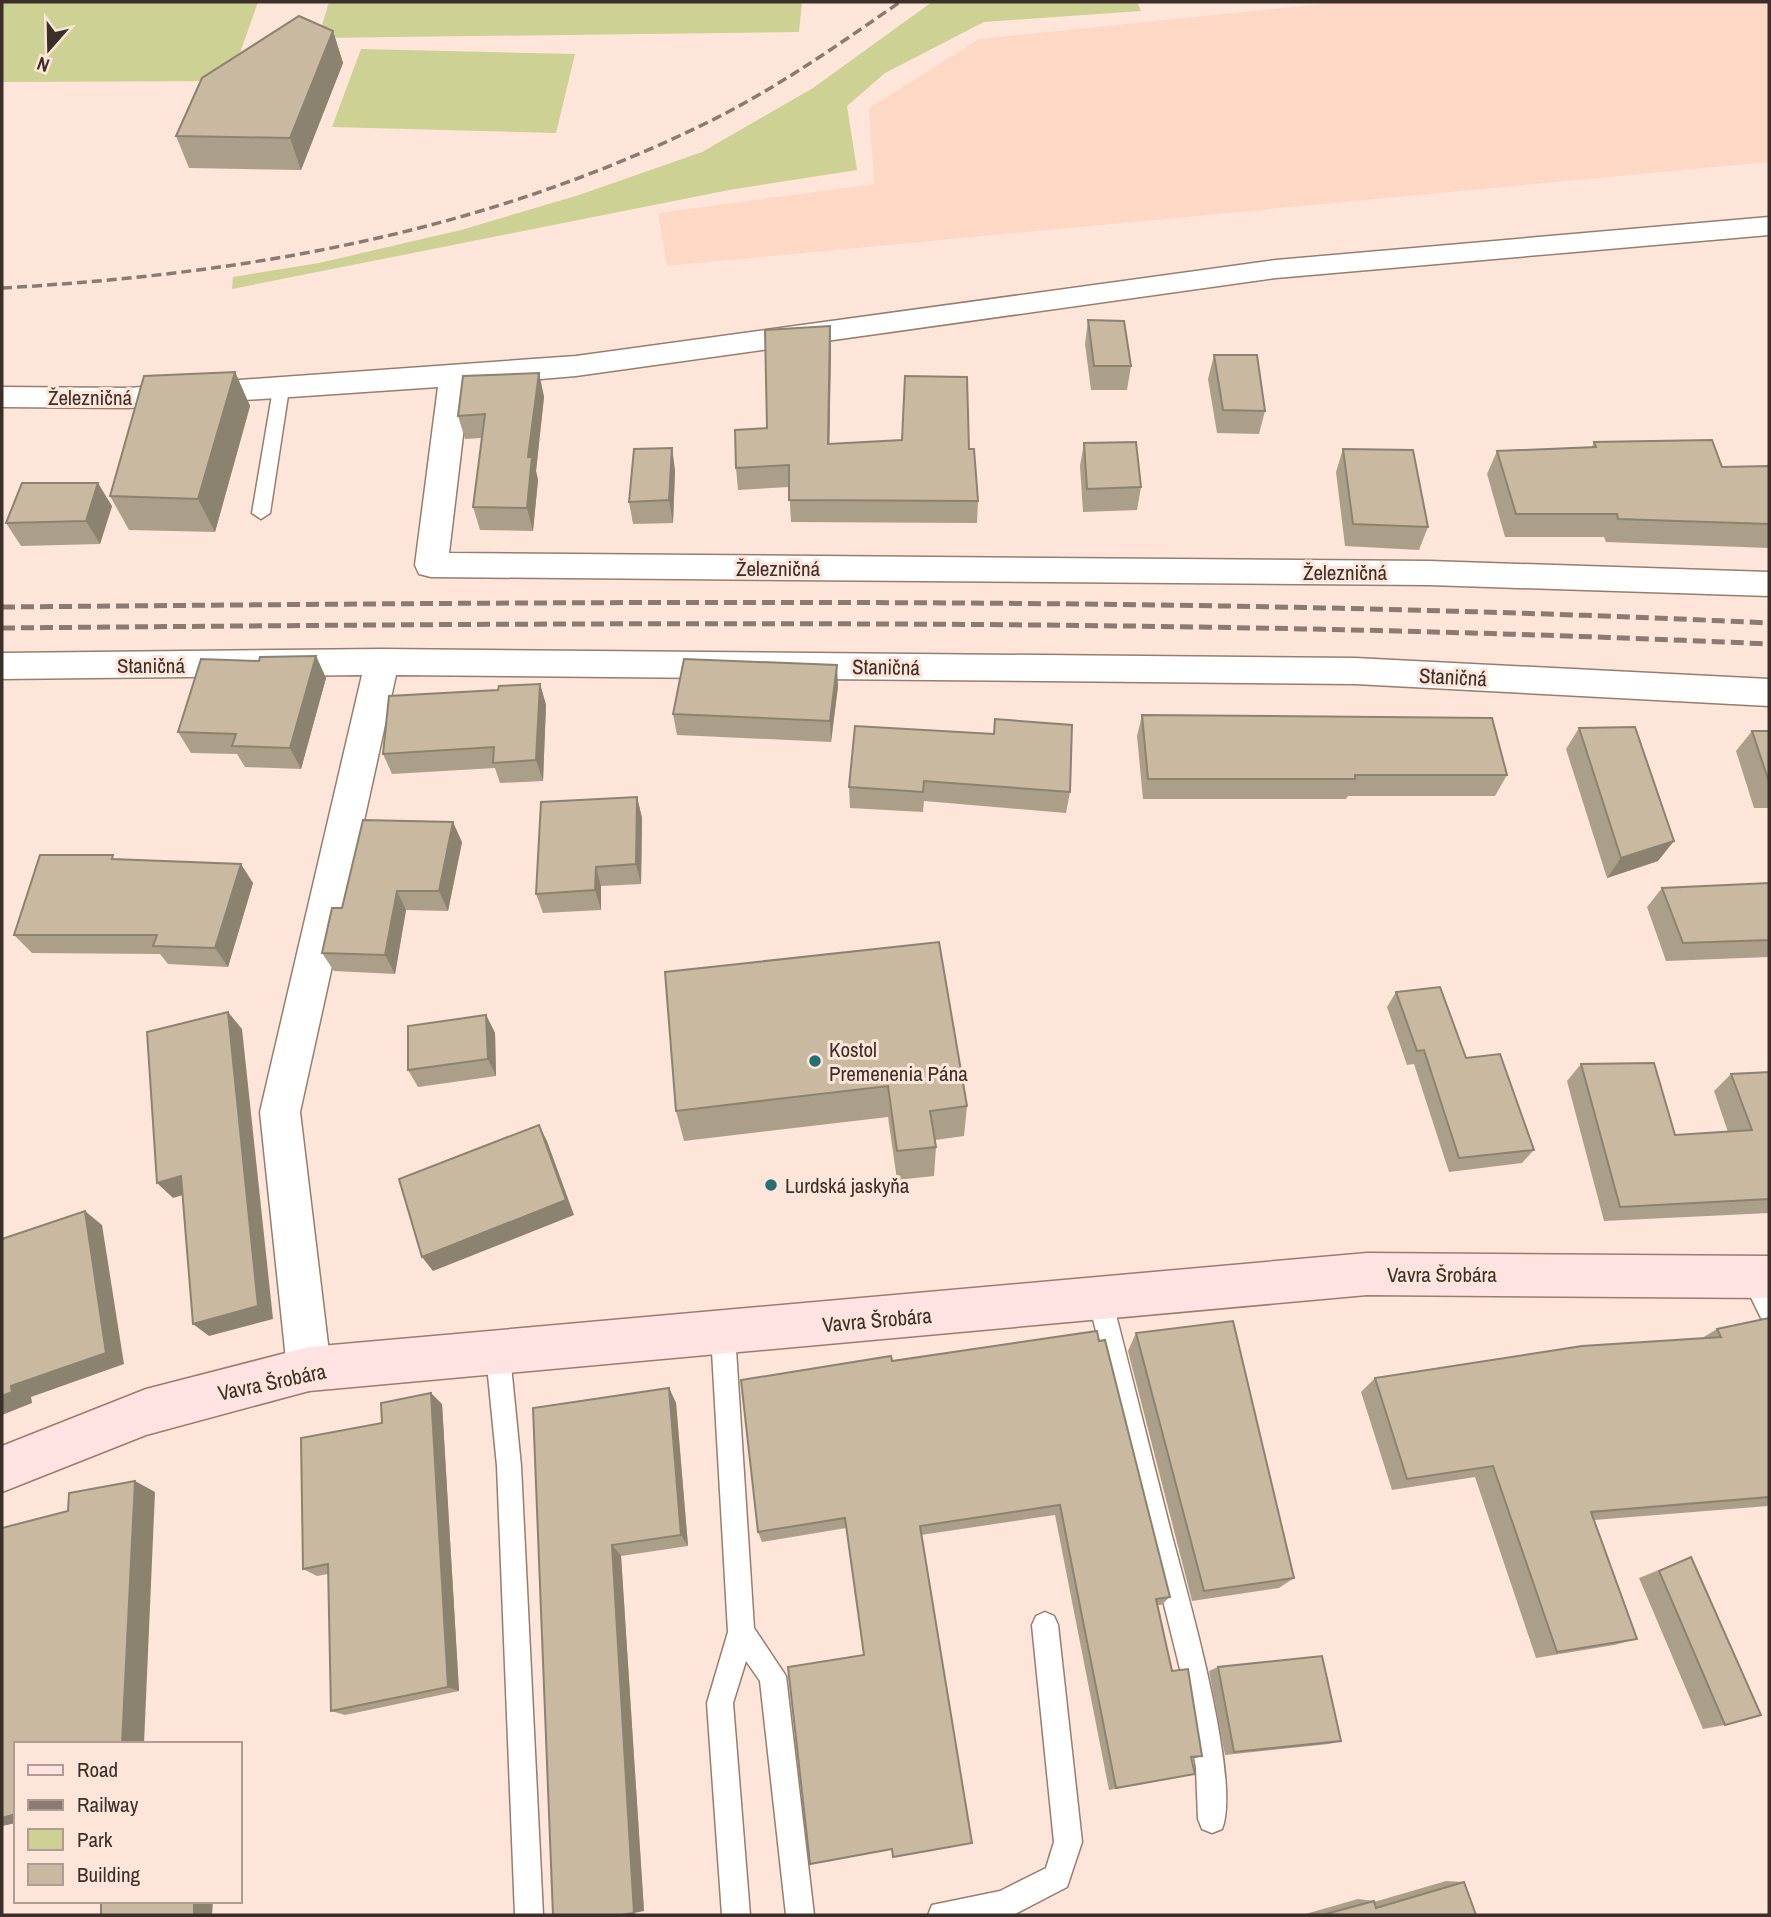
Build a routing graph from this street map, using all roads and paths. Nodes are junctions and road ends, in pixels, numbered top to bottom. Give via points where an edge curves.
1 (1769, 226) edge
2 (455, 376) junction
3 (281, 389) junction
4 (2, 397) edge
5 (261, 513) dead end
6 (1769, 584) edge
7 (382, 662) junction
8 (2, 666) edge
9 (1769, 693) edge
10 (1764, 1288) edge
11 (1100, 1299) junction
12 (723, 1334) junction
13 (498, 1355) junction
14 (309, 1370) junction
15 (2, 1469) edge
16 (1045, 1625) dead end
17 (741, 1632) junction
18 (1212, 1819) dead end
19 (529, 1915) edge
20 (736, 1915) edge
21 (800, 1915) edge
22 (942, 1915) edge

1 - 2 street via 1276,269 576,366
2 - 3 street, Železničná
2 - 6 street, Železničná via 431,565 1429,573
3 - 4 street, Železničná via 128,398
3 - 5 lane
7 - 8 street, Staničná
7 - 9 street, Staničná via 1355,671
7 - 14 street via 280,1112
10 - 11 street, Vavra Šrobára via 1367,1274
11 - 12 street, Vavra Šrobára
11 - 18 lane via 1194,1673 1210,1768
12 - 13 street, Vavra Šrobára
12 - 17 lane
13 - 14 street, Vavra Šrobára
13 - 19 lane via 509,1466
14 - 15 street, Vavra Šrobára via 146,1412
16 - 22 lane via 1068,1842 1057,1877 1003,1905
17 - 20 lane via 720,1703
17 - 21 lane via 773,1676

